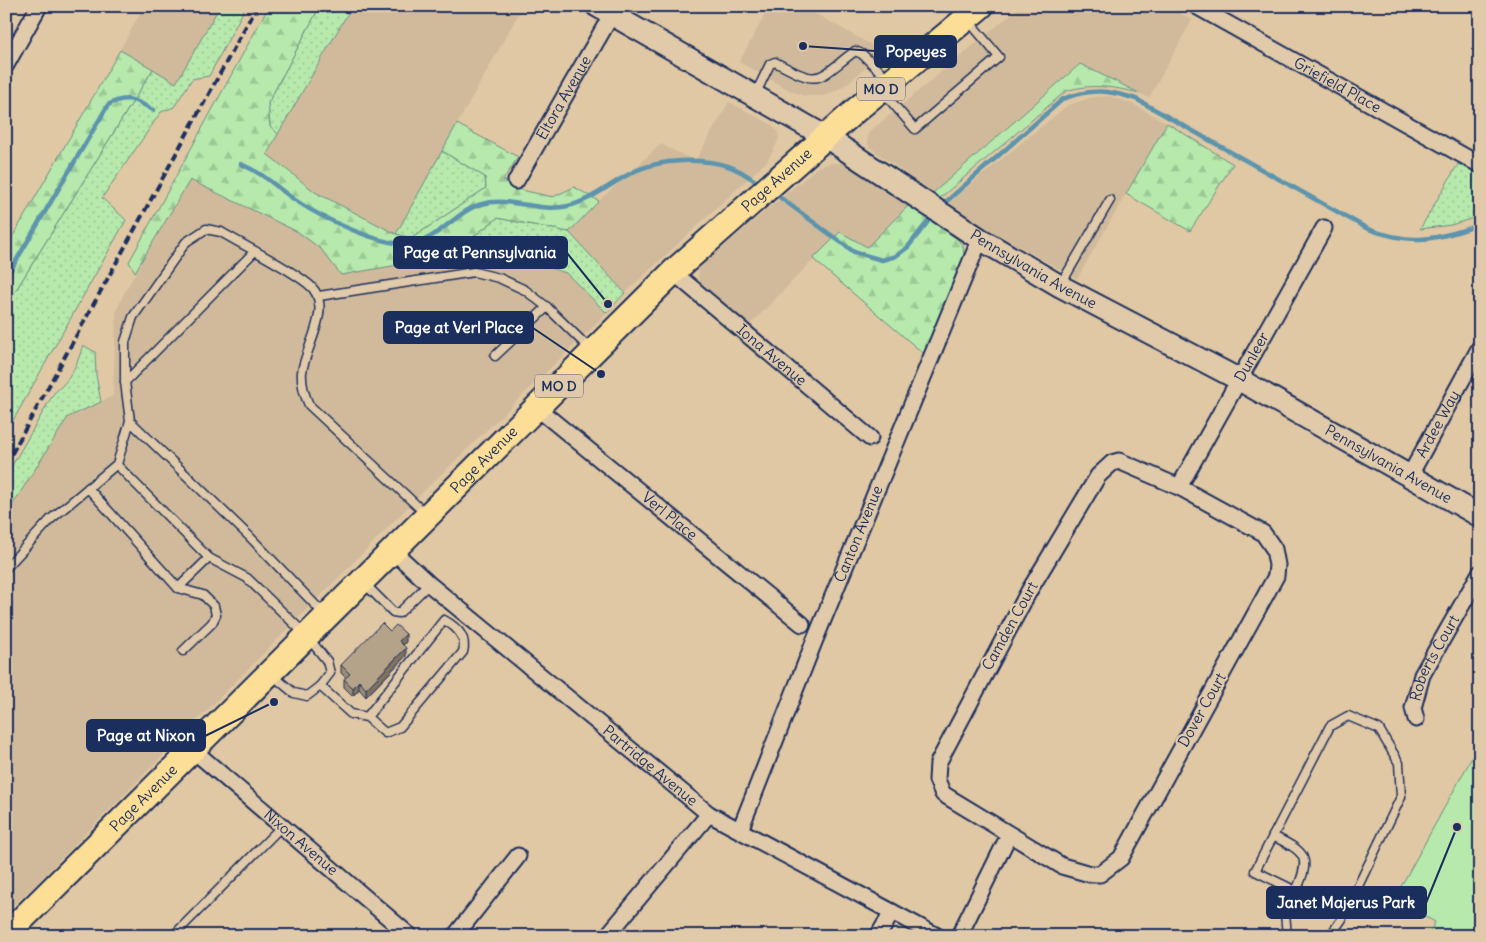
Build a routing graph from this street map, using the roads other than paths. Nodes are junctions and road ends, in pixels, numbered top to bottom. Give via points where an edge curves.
1 (39, 6) edge
2 (1196, 6) edge
3 (605, 10) edge
4 (974, 12) edge
5 (6, 65) edge
6 (886, 85) junction
7 (754, 96) junction
8 (826, 137) junction
9 (1480, 164) edge
10 (516, 181) dead end
11 (1110, 200) dead end
12 (1324, 228) dead end
13 (980, 239) junction
14 (254, 252) junction
15 (673, 272) junction
16 (1060, 286) junction
17 (319, 296) junction
18 (547, 307) junction
19 (1480, 347) edge
20 (593, 352) junction
21 (495, 356) dead end
22 (1238, 379) junction
23 (125, 382) junction
24 (537, 408) junction
25 (130, 421) junction
26 (870, 438) dead end
27 (117, 465) junction
28 (1410, 475) junction
29 (1178, 487) junction
30 (88, 488) junction
31 (428, 516) junction
32 (1480, 516) edge
33 (393, 551) junction
34 (209, 558) junction
35 (6, 568) edge
36 (1480, 573) edge
37 (362, 581) junction
38 (429, 584) junction
39 (178, 588) junction
40 (455, 606) junction
41 (327, 617) junction
42 (444, 620) junction
43 (802, 624) dead end
44 (307, 636) junction
45 (183, 651) dead end
46 (270, 673) junction
47 (320, 686) junction
48 (367, 717) junction
49 (1416, 719) dead end
50 (194, 750) junction
51 (709, 814) junction
52 (281, 827) junction
53 (740, 830) junction
54 (1009, 835) junction
55 (1273, 836) junction
56 (518, 856) dead end
57 (1296, 890) junction
58 (892, 912) junction
59 (6, 936) edge
60 (173, 936) edge
61 (410, 936) edge
62 (455, 936) edge
63 (607, 936) edge
64 (878, 936) edge
65 (937, 936) edge
66 (959, 936) edge
67 (1287, 936) edge
68 (1330, 936) edge

1 - 5 street
2 - 9 street, Griefield Place
3 - 7 street, Pennsylvania Avenue
3 - 10 street, Eltora Avenue
4 - 6 main road, Page Avenue / MO D
4 - 6 lane via 999,57 915,129
6 - 7 lane via 862,54 855,51 827,74 810,79 775,62 770,64
6 - 8 main road, Page Avenue / MO D
7 - 8 street, Pennsylvania Avenue
8 - 13 street, Pennsylvania Avenue
8 - 15 main road, Page Avenue / MO D
11 - 16 lane
12 - 22 street, Dunleer
13 - 16 street, Pennsylvania Avenue
13 - 53 street, Canton Avenue
14 - 17 lane via 308,283
14 - 23 lane
14 - 23 lane via 221,232 206,229 186,242 133,317 125,342
15 - 20 main road, Page Avenue / MO D
15 - 26 street, Iona Avenue
16 - 22 street, Pennsylvania Avenue
17 - 18 lane via 474,272 500,278 525,290
17 - 31 lane via 319,314 302,371 302,388 309,405
18 - 20 lane
18 - 21 lane
19 - 28 street, Ardee Way
20 - 24 main road, Page Avenue / MO D
22 - 28 street, Pennsylvania Avenue
22 - 29 street, Dunleer
23 - 25 lane
24 - 31 main road, Page Avenue / MO D
24 - 43 street, Verl Place
25 - 27 lane
25 - 41 lane
27 - 30 lane
27 - 34 lane
28 - 32 street, Pennsylvania Avenue
29 - 54 street, Camden Court via 1119,461 1098,476 1029,591 938,763 937,780 943,794
29 - 54 street, Dover Court via 1263,534 1274,548 1276,576 1121,858 1100,874 1090,874 1062,866
30 - 35 lane via 51,519
30 - 39 lane
31 - 33 main road, Page Avenue / MO D
33 - 37 main road, Page Avenue / MO D
33 - 38 street, Partridge Avenue
34 - 39 lane
34 - 44 lane via 247,578
36 - 49 street, Roberts Court via 1422,675 1413,708
37 - 38 lane via 393,612 399,613
37 - 41 main road, Page Avenue / MO D
38 - 40 street, Partridge Avenue
39 - 45 lane via 203,595 214,606 216,615
40 - 42 lane
40 - 51 street, Partridge Avenue
41 - 44 main road, Page Avenue / MO D
42 - 48 lane
42 - 48 lane via 461,633 466,642 463,652 400,726 385,733
44 - 46 main road, Page Avenue / MO D
44 - 47 lane via 327,661 330,673
46 - 47 lane via 294,693 307,696
46 - 50 main road, Page Avenue / MO D
47 - 48 lane via 351,714
50 - 52 street, Nixon Avenue
50 - 59 main road, Page Avenue / MO D
51 - 53 street, Partridge Avenue
51 - 63 street
52 - 60 lane
52 - 61 street, Nixon Avenue
53 - 58 street, Partridge Avenue
54 - 66 street
55 - 57 lane via 1303,854 1305,870
55 - 57 lane via 1255,871
55 - 68 lane via 1330,726 1348,716 1379,729 1399,763 1401,797 1344,916
56 - 62 street
57 - 67 lane via 1285,913
58 - 64 street
58 - 65 street, Partridge Avenue

